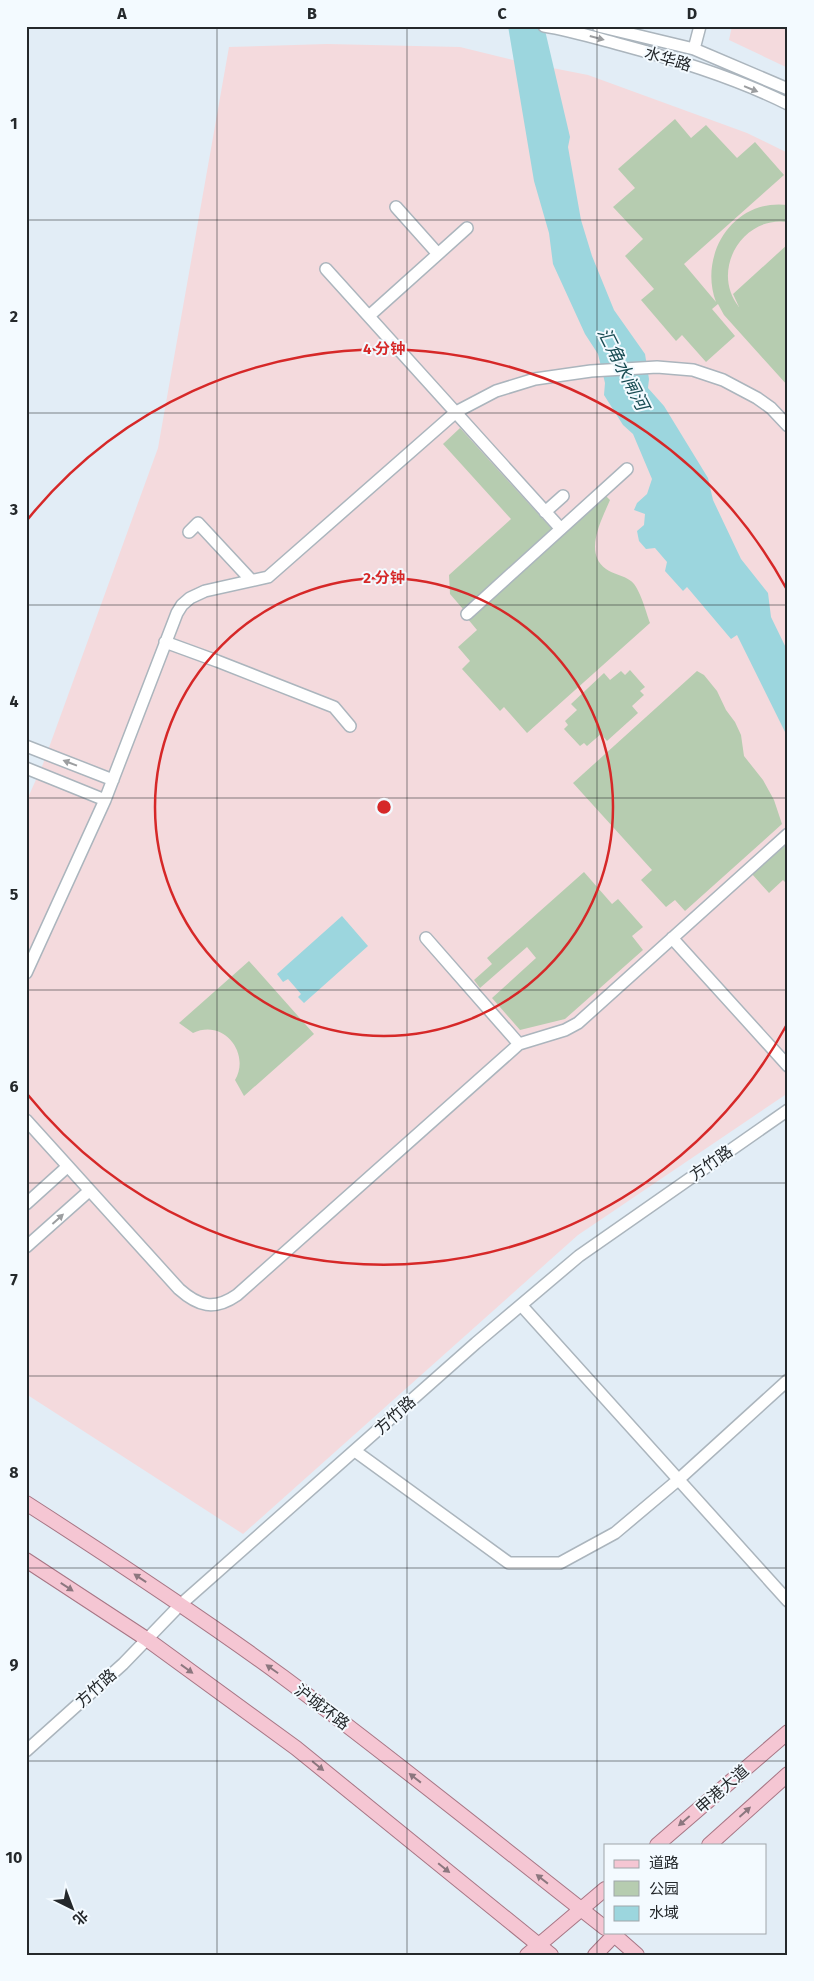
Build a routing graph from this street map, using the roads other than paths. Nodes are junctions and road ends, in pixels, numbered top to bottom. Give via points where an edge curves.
1 (598, 26) edge
2 (700, 26) edge
3 (547, 27) edge
4 (694, 49) junction
5 (788, 88) edge
6 (788, 104) edge
7 (396, 207) dead end
8 (467, 228) dead end
9 (438, 254) junction
10 (326, 269) dead end
11 (369, 316) junction
12 (456, 412) junction
13 (788, 426) edge
14 (627, 469) dead end
15 (563, 496) dead end
16 (545, 512) junction
17 (561, 529) junction
18 (189, 532) dead end
19 (251, 580) junction
20 (467, 614) dead end
21 (165, 642) junction
22 (350, 726) dead end
23 (26, 746) edge
24 (43, 753) junction
25 (31, 770) edge
26 (113, 780) junction
27 (105, 800) junction
28 (788, 834) edge
29 (426, 938) dead end
30 (672, 938) junction
31 (26, 973) edge
32 (519, 1044) junction
33 (788, 1066) edge
34 (788, 1110) edge
35 (26, 1120) edge
36 (68, 1167) junction
37 (89, 1191) junction
38 (26, 1204) edge
39 (26, 1246) edge
40 (521, 1305) junction
41 (788, 1380) edge
42 (355, 1451) junction
43 (678, 1480) junction
44 (26, 1503) edge
45 (26, 1560) edge
46 (788, 1601) edge
47 (180, 1605) junction
48 (148, 1640) junction
49 (788, 1732) edge
50 (26, 1751) edge
51 (788, 1774) edge
52 (658, 1844) edge
53 (710, 1844) edge
54 (604, 1890) edge
55 (581, 1909) junction
56 (604, 1926) edge
57 (611, 1934) edge
58 (614, 1934) edge
59 (539, 1944) junction
60 (527, 1955) edge
61 (551, 1955) edge
62 (595, 1955) edge
63 (637, 1955) edge

1 - 4 street, 水华路
2 - 4 street
3 -> 6 street, 水华路 via 660,55
4 - 5 street, 水华路
7 - 9 street
8 - 9 street
9 - 11 street
10 - 11 street
11 - 12 street
12 - 13 street via 496,391 535,379 591,371 657,368 693,370 723,380 764,403
12 - 16 street
12 - 19 street via 268,577
14 - 17 street
15 - 16 street
16 - 17 street
17 - 20 street
18 - 19 street via 198,522
19 - 21 street via 190,598 182,605
21 - 22 street via 334,707
21 - 26 street
23 - 24 street
24 - 25 street
26 -> 24 street
25 - 27 street
26 - 27 street
27 - 31 street
28 - 30 street
29 - 32 street
30 - 32 street via 571,1028
30 - 33 street
32 - 37 street via 236,1295 220,1305 188,1297
34 - 40 street, 方竹路 via 579,1256
35 - 36 street
36 - 37 street
36 - 38 street
39 -> 37 street
40 - 42 street, 方竹路
40 - 43 street
41 - 43 street
42 - 43 street via 509,1563 560,1563 615,1533
42 - 47 street, 方竹路
43 - 46 street
47 -> 44 main road, 沪城环路
45 -> 48 main road
47 - 48 street, 方竹路
55 -> 47 main road, 沪城环路 via 363,1737
48 - 50 street, 方竹路
48 -> 59 main road via 296,1748
49 -> 52 main road, 申港大道
53 -> 51 main road, 申港大道
54 - 55 main road
55 - 56 main road, 沪城环路
55 - 59 main road
57 - 62 main road
58 - 63 main road, 沪城环路
59 - 60 main road
59 - 61 main road

